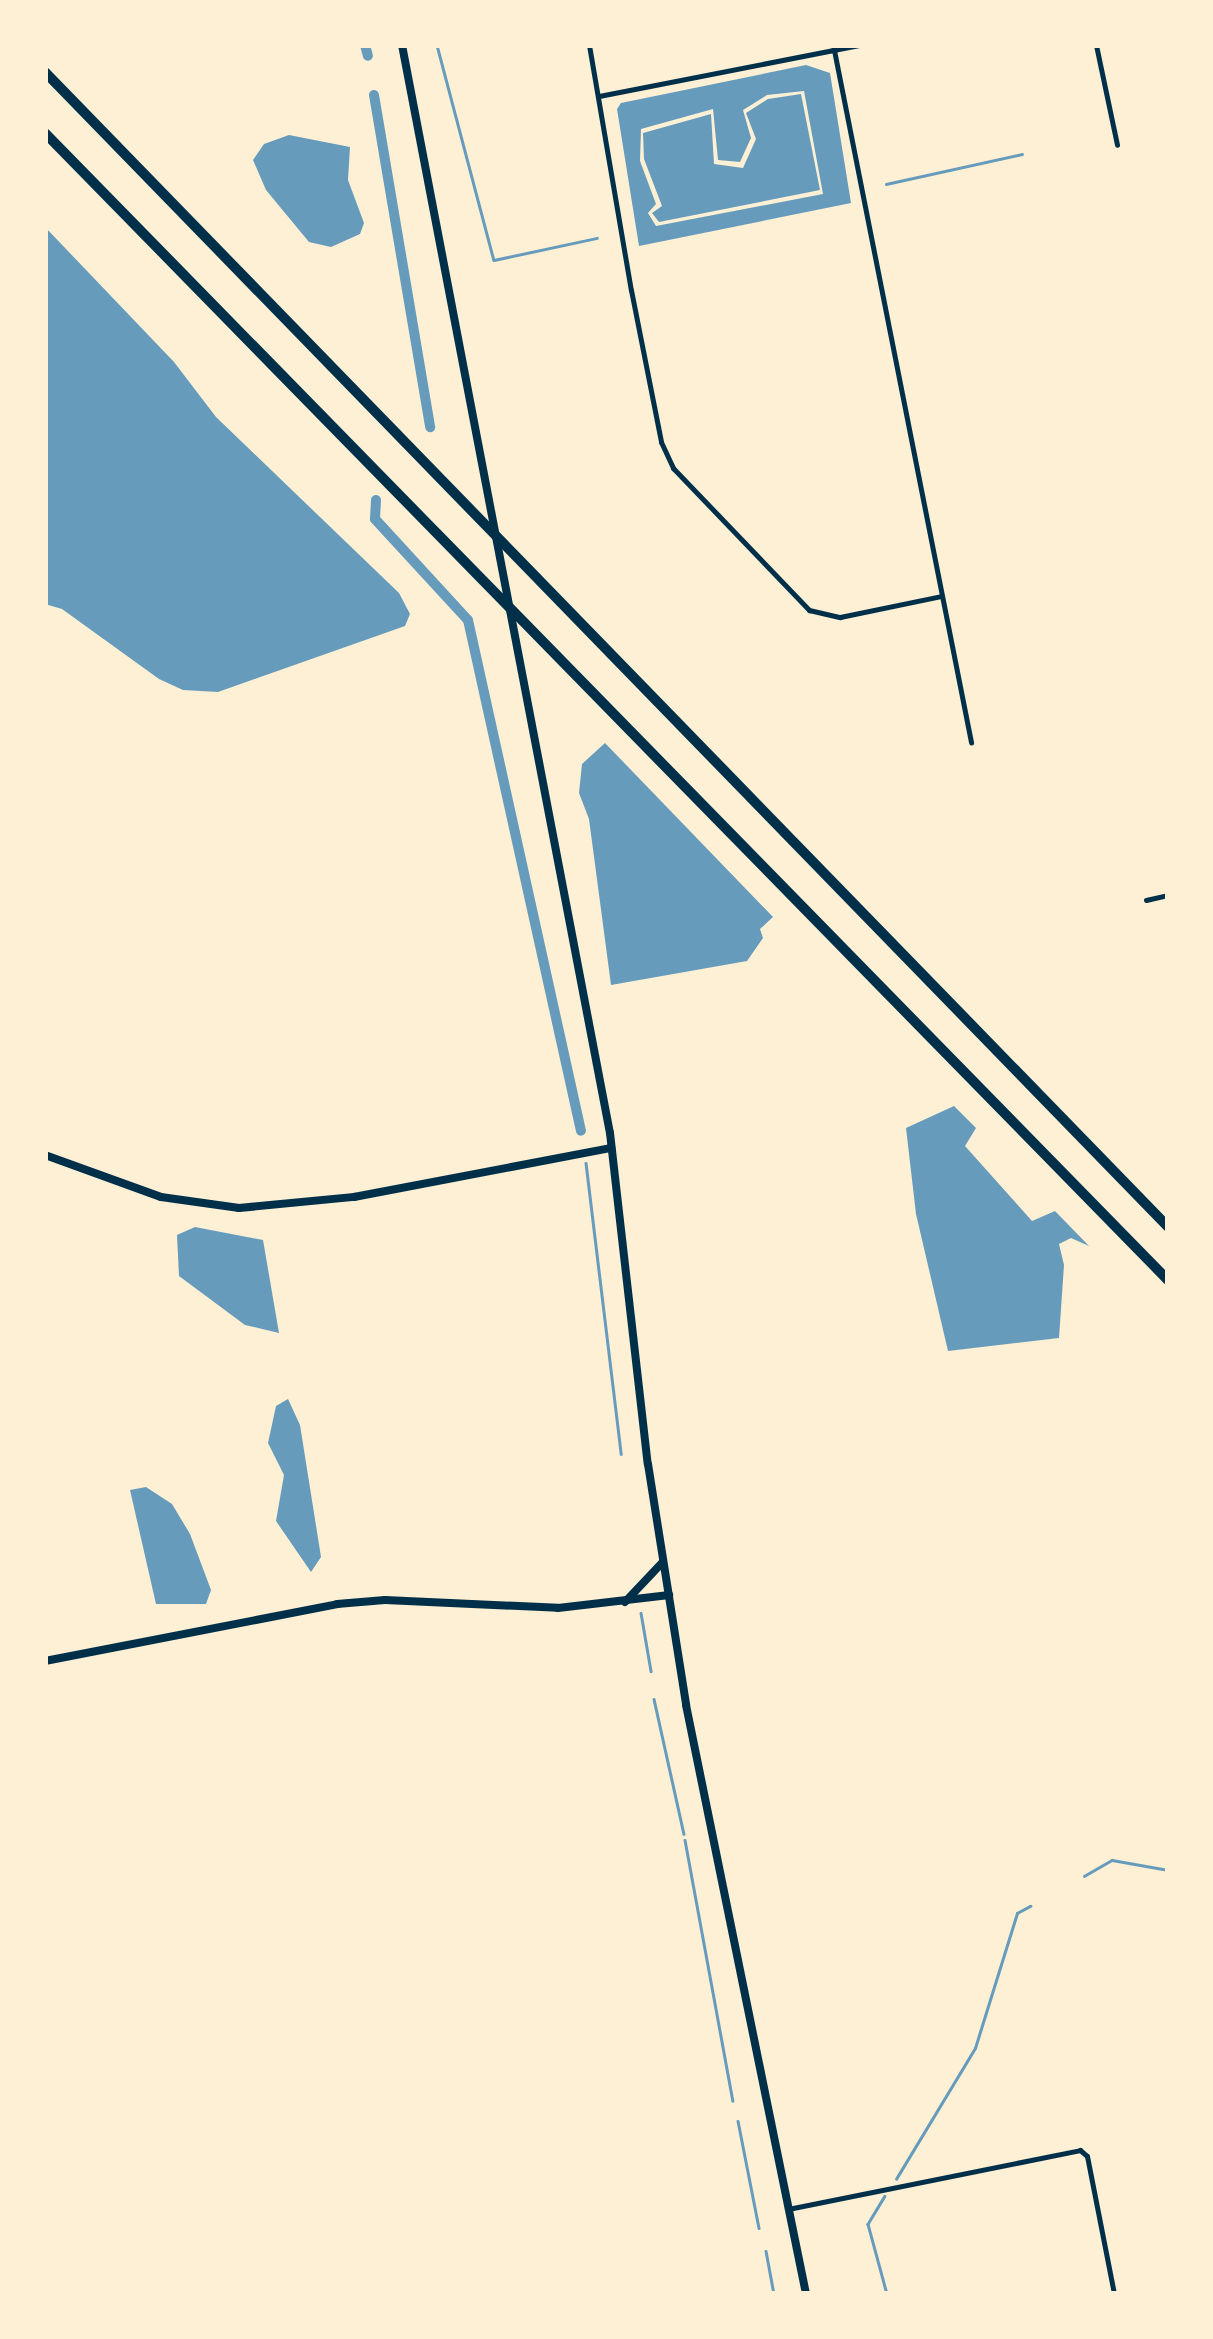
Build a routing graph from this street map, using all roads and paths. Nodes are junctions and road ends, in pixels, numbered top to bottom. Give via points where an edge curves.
1 (402, 45) edge
2 (589, 45) edge
3 (859, 45) edge
4 (1096, 45) edge
5 (834, 48) edge
6 (45, 72) edge
7 (599, 96) junction
8 (45, 133) edge
9 (1117, 145) dead end
10 (942, 596) junction
11 (970, 742) dead end
12 (1168, 895) edge
13 (1146, 900) dead end
14 (611, 1148) junction
15 (45, 1155) edge
16 (1168, 1227) edge
17 (1168, 1280) edge
18 (663, 1562) junction
19 (669, 1595) junction
20 (625, 1602) junction
21 (45, 1661) edge
22 (788, 2209) junction
23 (806, 2294) edge
24 (1114, 2294) edge

1 - 14 main road via 525,665
2 - 7 street
3 - 5 street
4 - 9 street
5 - 7 street
5 - 10 street
6 - 16 highway
7 - 10 street via 657,423 673,468 810,610 840,617
8 - 17 highway
10 - 11 street
12 - 13 street
14 - 15 main road via 354,1197 239,1208 109,1182
14 - 18 main road
18 - 19 main road
18 - 20 main road
19 - 20 main road
19 - 22 main road
20 - 21 main road via 558,1608 337,1604
22 - 23 main road
22 - 24 street via 1080,2150 1087,2156

